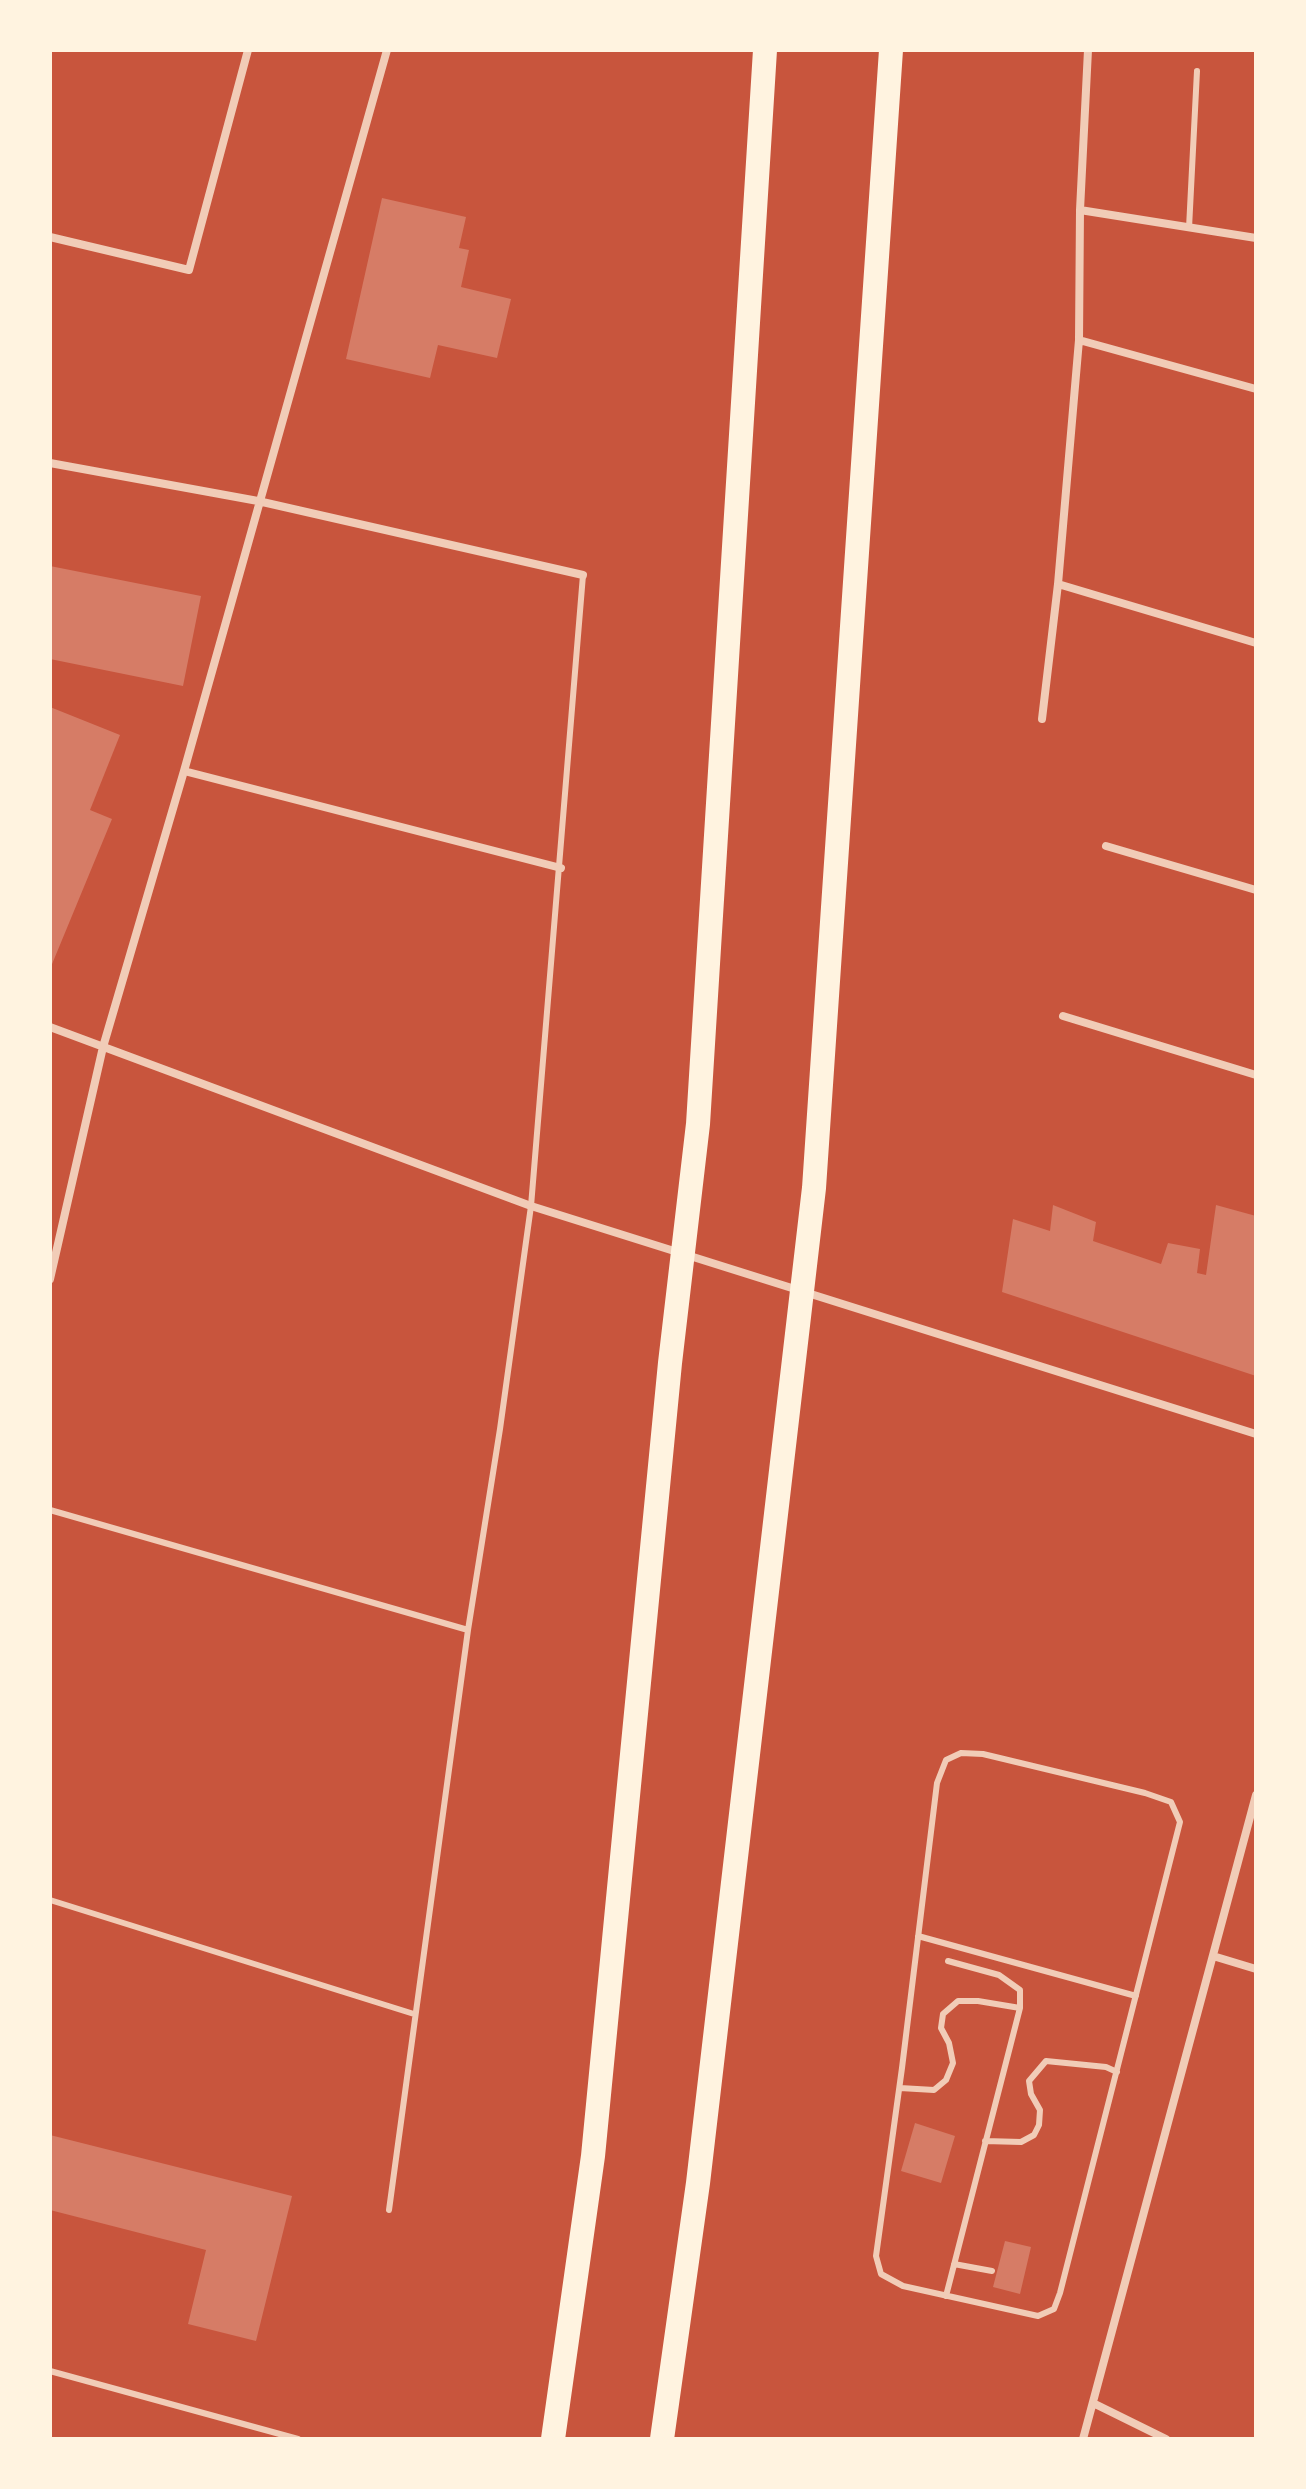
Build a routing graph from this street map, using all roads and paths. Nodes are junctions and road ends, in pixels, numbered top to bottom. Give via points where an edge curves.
1 (248, 50) edge
2 (387, 50) edge
3 (765, 50) edge
4 (891, 50) edge
5 (1088, 50) edge
6 (1197, 71) dead end
7 (1080, 210) junction
8 (1189, 228) junction
9 (50, 237) edge
10 (1256, 238) edge
11 (1079, 340) junction
12 (1256, 389) edge
13 (50, 463) edge
14 (258, 501) junction
15 (583, 575) joint
16 (1058, 584) junction
17 (1256, 643) edge
18 (1042, 719) dead end
19 (184, 771) junction
20 (1106, 846) dead end
21 (561, 868) junction
22 (1256, 890) edge
23 (1063, 1016) dead end
24 (50, 1027) edge
25 (103, 1047) junction
26 (1256, 1075) edge
27 (531, 1206) junction
28 (50, 1279) edge
29 (1256, 1434) edge
30 (50, 1510) edge
31 (468, 1630) junction
32 (1256, 1795) edge
33 (50, 1900) edge
34 (918, 1936) junction
35 (1213, 1956) junction
36 (948, 1961) dead end
37 (1256, 1969) edge
38 (1136, 1996) junction
39 (1020, 2008) junction
40 (414, 2014) junction
41 (1117, 2072) junction
42 (900, 2088) junction
43 (985, 2141) junction
44 (389, 2210) dead end
45 (954, 2264) junction
46 (992, 2271) dead end
47 (946, 2296) junction
48 (50, 2371) edge
49 (1093, 2403) junction
50 (298, 2439) edge
51 (553, 2439) edge
52 (662, 2439) edge
53 (1083, 2439) edge
54 (1166, 2439) edge

1 - 9 street via 189,270
2 - 14 street
3 - 51 highway via 698,1124 593,2156
4 - 52 highway via 814,1188 698,2183
5 - 7 street
6 - 8 lane
7 - 8 street
7 - 11 street
8 - 10 street
11 - 12 street
11 - 16 street
13 - 14 street
14 - 15 street
14 - 19 street
15 - 21 lane
16 - 17 street
16 - 18 street
19 - 21 street
19 - 25 street
20 - 22 street
21 - 27 lane
23 - 26 street
24 - 25 street
25 - 27 street
25 - 28 street
27 - 29 street
27 - 31 lane
30 - 31 lane
31 - 40 lane
32 - 35 street
33 - 40 lane
34 - 38 lane
34 - 38 lane via 937,1783 946,1760 961,1753 983,1754 1145,1793 1171,1802 1180,1822
34 - 42 lane
35 - 37 street
35 - 49 street
36 - 39 lane via 999,1975 1020,1990
38 - 41 lane
39 - 42 lane via 958,2001 943,2014 941,2028 953,2063 946,2080 934,2090
39 - 43 lane
40 - 44 lane
41 - 43 lane via 1046,2061 1029,2081 1040,2110 1034,2135 1021,2142
41 - 47 lane via 1054,2309 1038,2316
42 - 47 lane via 876,2256 881,2274 903,2286
43 - 45 lane
45 - 46 lane
45 - 47 lane
48 - 50 lane
49 - 53 street
49 - 54 street

